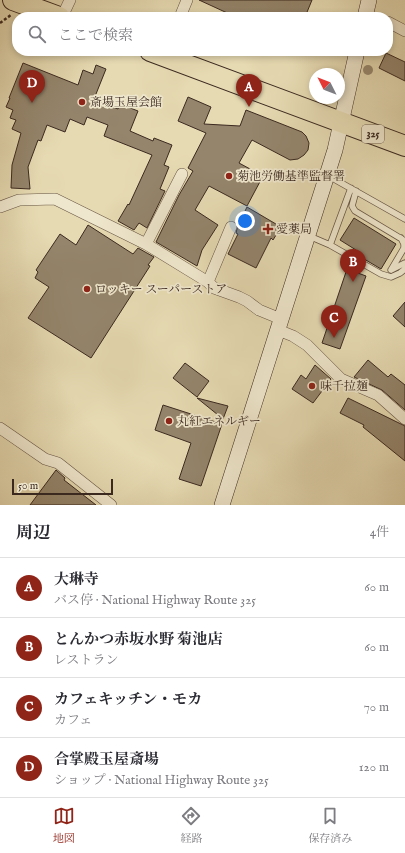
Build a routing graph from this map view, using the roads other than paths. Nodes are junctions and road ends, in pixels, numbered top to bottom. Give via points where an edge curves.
1 (13, 0) edge
2 (70, 0) edge
3 (187, 0) edge
4 (369, 0) edge
5 (45, 12) edge
6 (64, 12) edge
7 (182, 12) edge
8 (367, 12) edge
9 (393, 25) edge
10 (405, 31) edge
11 (169, 56) edge
12 (357, 56) edge
13 (342, 122) junction
14 (405, 146) edge
15 (182, 174) dead end
16 (327, 175) junction
17 (354, 190) junction
18 (0, 207) edge
19 (405, 219) edge
20 (231, 227) dead end
21 (308, 236) junction
22 (403, 239) edge
23 (146, 244) junction
24 (330, 245) junction
25 (405, 263) edge
26 (405, 269) edge
27 (391, 270) junction
28 (381, 274) junction
29 (208, 282) junction
30 (280, 324) junction
31 (405, 419) edge
32 (0, 428) edge
33 (111, 505) edge
34 (222, 505) edge

1 - 5 highway
2 - 6 street
3 - 7 street
4 - 8 street
9 - 10 street
11 - 13 highway, 325
12 - 13 street
13 - 14 highway, 325
13 - 16 street
15 - 23 street
16 - 17 lane
16 - 21 street
17 - 19 lane
17 - 22 lane via 352,206 355,211
17 - 24 lane
18 - 23 street via 19,200 55,199
20 - 29 street
21 - 24 lane
21 - 30 street
22 - 27 lane via 404,248
23 - 29 street
24 - 28 lane
25 - 27 lane
26 - 28 lane via 391,277
27 - 28 lane
29 - 30 street via 214,288 248,301
30 - 31 street via 307,345 341,379 378,395
30 - 34 street
32 - 33 street via 45,458 58,463

